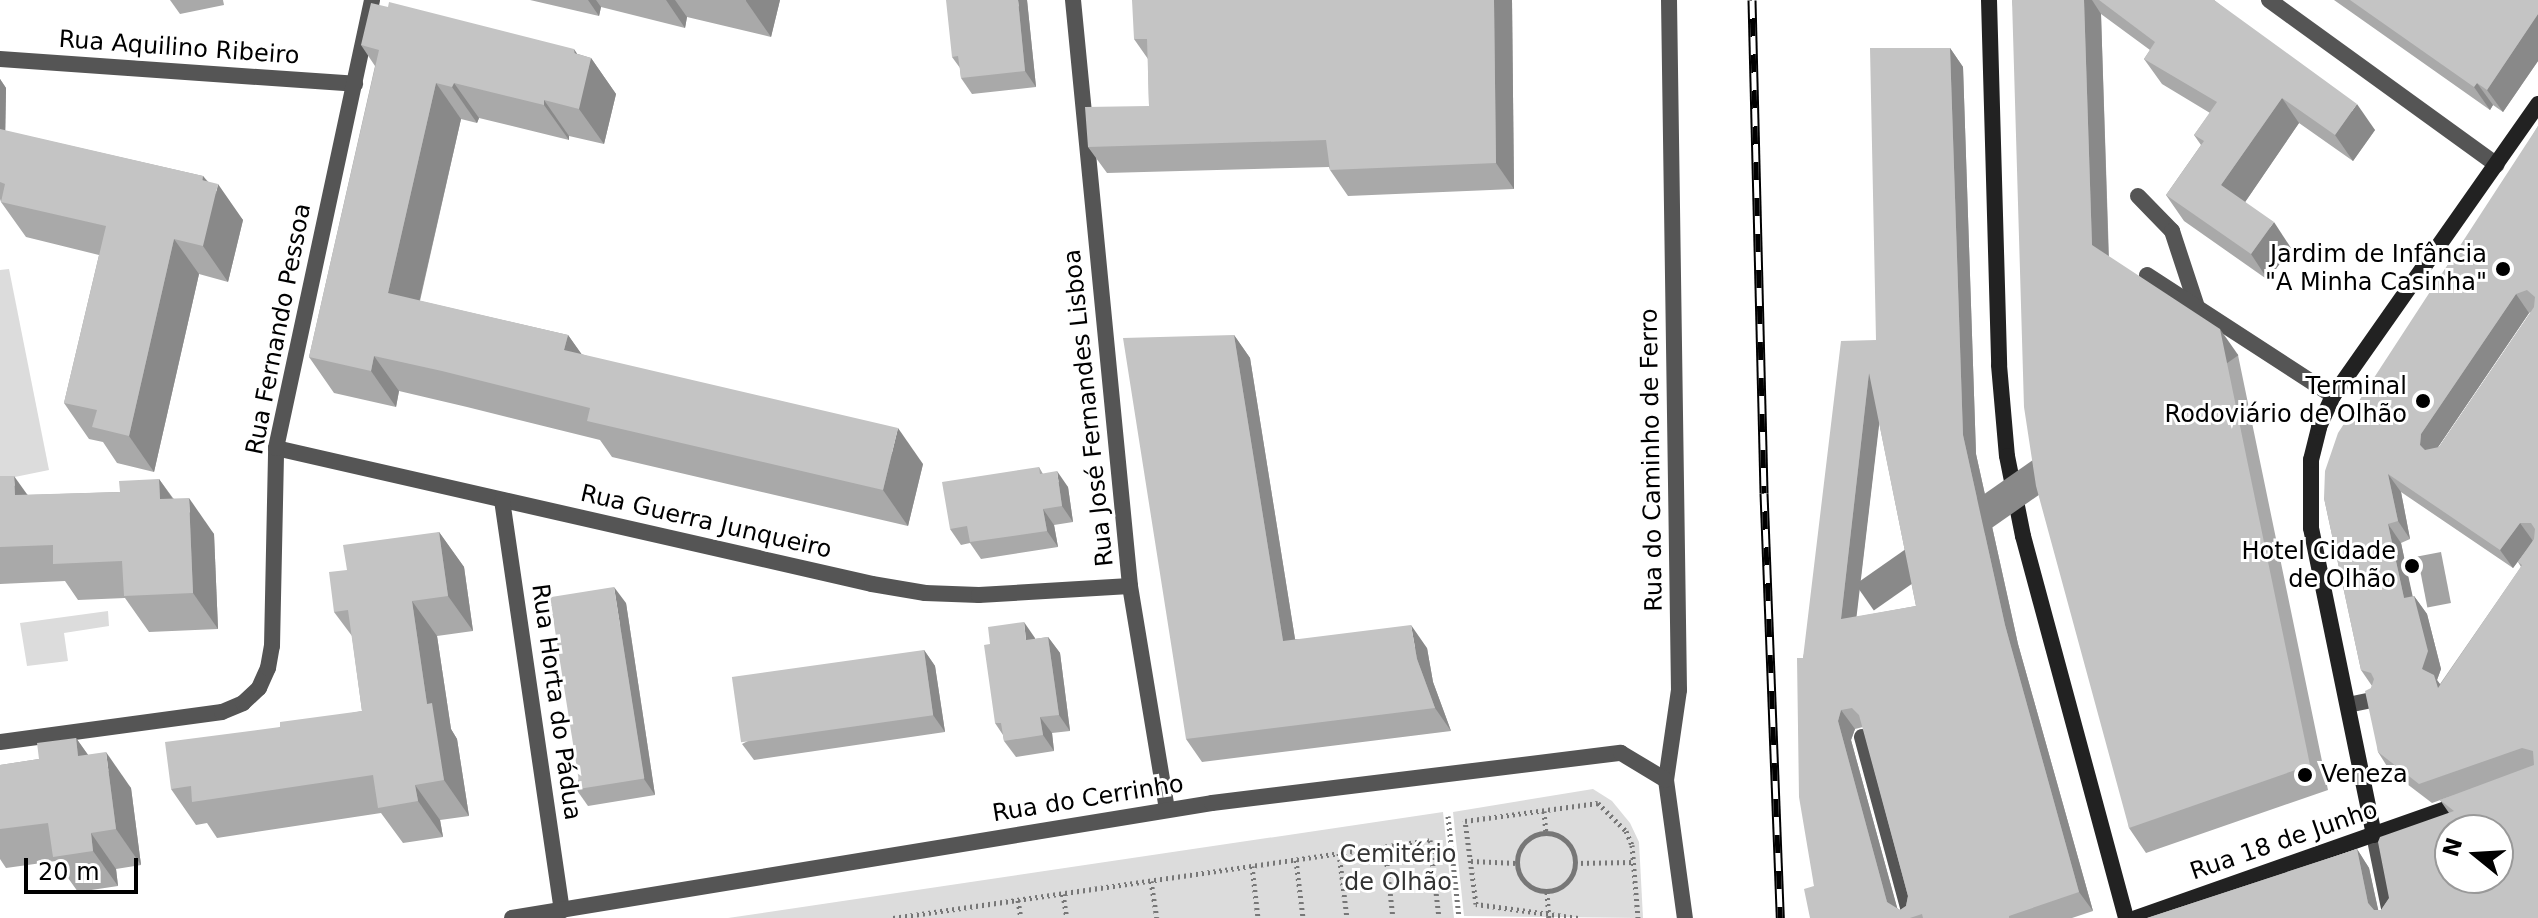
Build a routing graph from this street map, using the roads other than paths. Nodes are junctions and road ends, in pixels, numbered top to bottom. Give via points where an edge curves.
1 (372, 0) edge
2 (1073, 0) edge
3 (1669, 0) edge
4 (1989, 0) edge
5 (2269, 0) edge
6 (0, 59) edge
7 (355, 84) junction
8 (2538, 104) edge
9 (2497, 165) junction
10 (2138, 196) dead end
11 (2147, 275) dead end
12 (2198, 310) junction
13 (2333, 396) junction
14 (276, 448) junction
15 (502, 500) junction
16 (1130, 586) junction
17 (2376, 699) edge
18 (2348, 705) junction
19 (1862, 737) edge
20 (0, 742) edge
21 (1666, 780) junction
22 (2478, 798) edge
23 (1167, 810) junction
24 (2374, 835) junction
25 (562, 911) junction
26 (512, 918) edge
27 (1685, 918) edge
28 (1911, 918) edge
29 (2126, 918) edge
30 (2136, 918) edge
31 (2391, 918) edge

1 - 7 street, Rua Fernando Pessoa
2 - 16 street, Rua José Fernandes Lisboa
3 - 21 street, Rua do Caminho de Ferro via 1679,690
4 - 29 main road via 1999,365 2007,456 2023,536
5 - 9 street
6 - 7 street, Rua Aquilino Ribeiro
7 - 14 street, Rua Fernando Pessoa
8 - 9 main road
9 - 13 main road
10 - 12 street via 2172,231
11 - 12 street
12 - 13 street
13 - 18 main road via 2314,449 2308,494
14 - 15 street, Rua Guerra Junqueiro
14 - 20 street, Rua Fernando Pessoa via 272,646 259,688 222,712
15 - 16 street, Rua Guerra Junqueiro via 925,593
15 - 25 street, Rua Horta do Pádua
16 - 23 street, Rua José Fernandes Lisboa
17 - 18 street
18 - 24 main road
19 - 28 street
21 - 23 street, Rua do Cerrinho via 1621,753
21 - 27 street, Rua do Caminho de Ferro
22 - 24 main road, Rua 18 de Junho
23 - 25 street, Rua do Cerrinho
24 - 30 main road, Rua 18 de Junho
24 - 31 street
25 - 26 street, Rua do Cerrinho

